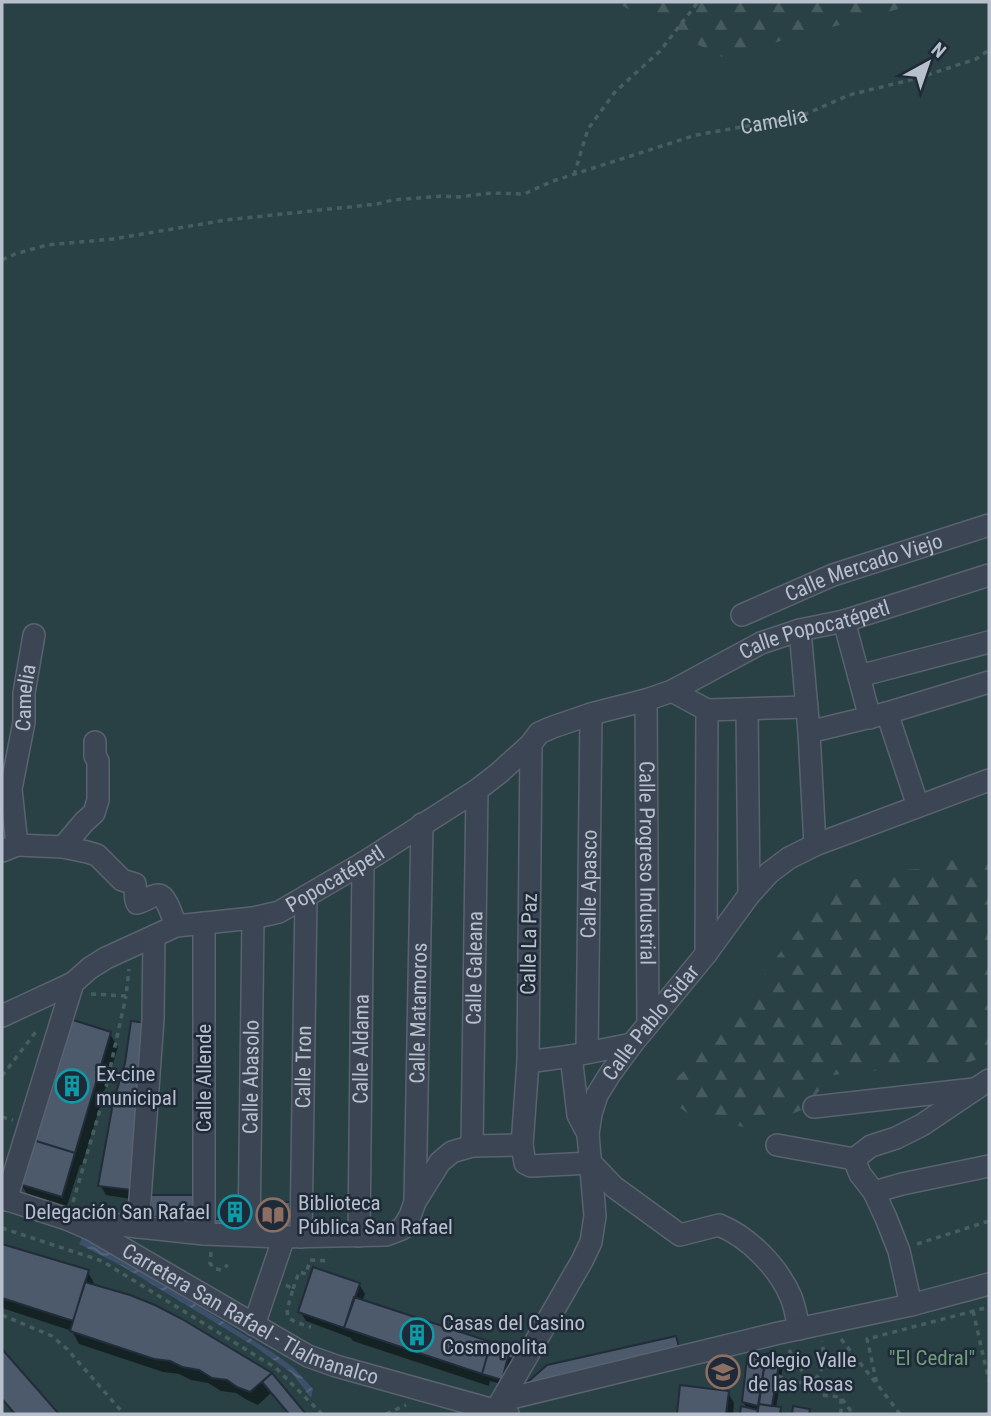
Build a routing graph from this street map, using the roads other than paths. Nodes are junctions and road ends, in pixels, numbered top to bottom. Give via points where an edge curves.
1 (989, 525) edge
2 (989, 575) edge
3 (742, 615) dead end
4 (844, 621) junction
5 (800, 630) junction
6 (34, 635) dead end
7 (989, 642) edge
8 (859, 676) junction
9 (989, 682) edge
10 (672, 691) junction
11 (646, 700) junction
12 (807, 706) junction
13 (747, 709) junction
14 (706, 710) junction
15 (591, 714) junction
16 (878, 715) junction
17 (809, 732) junction
18 (94, 742) dead end
19 (531, 744) junction
20 (989, 780) edge
21 (6, 788) edge
22 (477, 790) junction
23 (918, 806) junction
24 (422, 824) junction
25 (815, 845) junction
26 (64, 846) junction
27 (7, 849) edge
28 (363, 863) junction
29 (749, 895) junction
30 (306, 897) junction
31 (253, 918) junction
32 (204, 923) junction
33 (176, 926) junction
34 (154, 936) junction
35 (706, 954) junction
36 (71, 988) junction
37 (2, 1016) edge
38 (648, 1024) junction
39 (632, 1044) junction
40 (579, 1054) junction
41 (528, 1062) junction
42 (982, 1084) edge
43 (814, 1107) dead end
44 (589, 1134) junction
45 (522, 1144) junction
46 (777, 1145) dead end
47 (472, 1146) junction
48 (854, 1159) junction
49 (591, 1163) junction
50 (989, 1166) edge
51 (874, 1192) junction
52 (4, 1199) edge
53 (415, 1202) junction
54 (138, 1227) junction
55 (90, 1228) junction
56 (204, 1234) junction
57 (249, 1236) junction
58 (359, 1236) junction
59 (293, 1237) junction
60 (989, 1284) edge
61 (911, 1305) junction
62 (254, 1325) junction
63 (806, 1328) junction
64 (502, 1408) edge

1 - 3 street, Calle Mercado Viejo via 832,575
2 - 4 street, Calle Popocatépetl
4 - 5 street, Calle Popocatépetl
4 - 8 street
5 - 10 street, Calle Popocatépetl via 761,643
5 - 12 street
6 - 21 street, Camelia via 24,722
7 - 8 street
8 - 16 street
9 - 16 street
10 - 11 street, Calle Popocatépetl
10 - 14 street
11 - 15 street, Popocatépetl
11 - 38 street, Calle Progreso Industrial
12 - 13 street
12 - 17 street
13 - 14 street
13 - 29 street
14 - 35 street
15 - 19 street, Popocatépetl via 539,733
15 - 40 street, Calle Apasco
16 - 17 street
16 - 23 street
17 - 25 street
18 - 26 street via 98,800 94,813
19 - 22 street, Popocatépetl
19 - 41 street, Calle La Paz
20 - 23 street, Calle Pablo Sidar
21 - 27 street, Camelia
22 - 24 street, Popocatépetl
22 - 47 street, Calle Galeana
23 - 25 street, Calle Pablo Sidar
24 - 28 street, Popocatépetl
24 - 53 street, Calle Matamoros
25 - 29 street, Calle Pablo Sidar via 769,873
26 - 27 street
26 - 33 street via 97,855 122,880 135,884 137,903 157,895 165,898
28 - 30 street, Popocatépetl
28 - 58 street, Calle Aldama
29 - 35 street, Calle Pablo Sidar
30 - 31 street, Popocatépetl via 279,912
30 - 59 street, Calle Tron
31 - 32 street, Popocatépetl
31 - 57 street, Calle Abasolo
32 - 33 street, Popocatépetl
32 - 56 street, Calle Allende
33 - 34 street, Popocatépetl
34 - 36 street, Popocatépetl via 90,968
34 - 54 street via 153,1019
35 - 38 street, Calle Pablo Sidar
36 - 37 street, Popocatépetl
36 - 52 street
38 - 39 street, Calle Pablo Sidar
39 - 40 street
39 - 44 street, Calle Pablo Sidar via 597,1095
40 - 41 street
40 - 44 street, Calle Apasco via 578,1115
41 - 45 street, Calle La Paz
42 - 43 street
42 - 48 street via 922,1125 871,1146
44 - 49 street, Calle Pablo Sidar
45 - 47 street
45 - 49 street via 525,1163 531,1166
46 - 48 street
47 - 53 street via 440,1162
48 - 51 street
49 - 63 street via 614,1187 680,1235 719,1225 737,1234 781,1280
49 - 64 street, Calle Pablo Sidar via 595,1216 591,1242
50 - 51 street
51 - 61 street via 899,1251
52 - 55 street, Carretera San Rafael - Tlalmanalco
53 - 58 street via 402,1229
54 - 55 street via 111,1224
54 - 56 street
55 - 62 street, Carretera San Rafael - Tlalmanalco
56 - 57 street
57 - 59 street
58 - 59 street
59 - 62 street, Calle Tron
60 - 61 street
61 - 63 street
62 - 64 street, Carretera San Rafael - Tlalmanalco via 308,1356 336,1366
63 - 64 street

